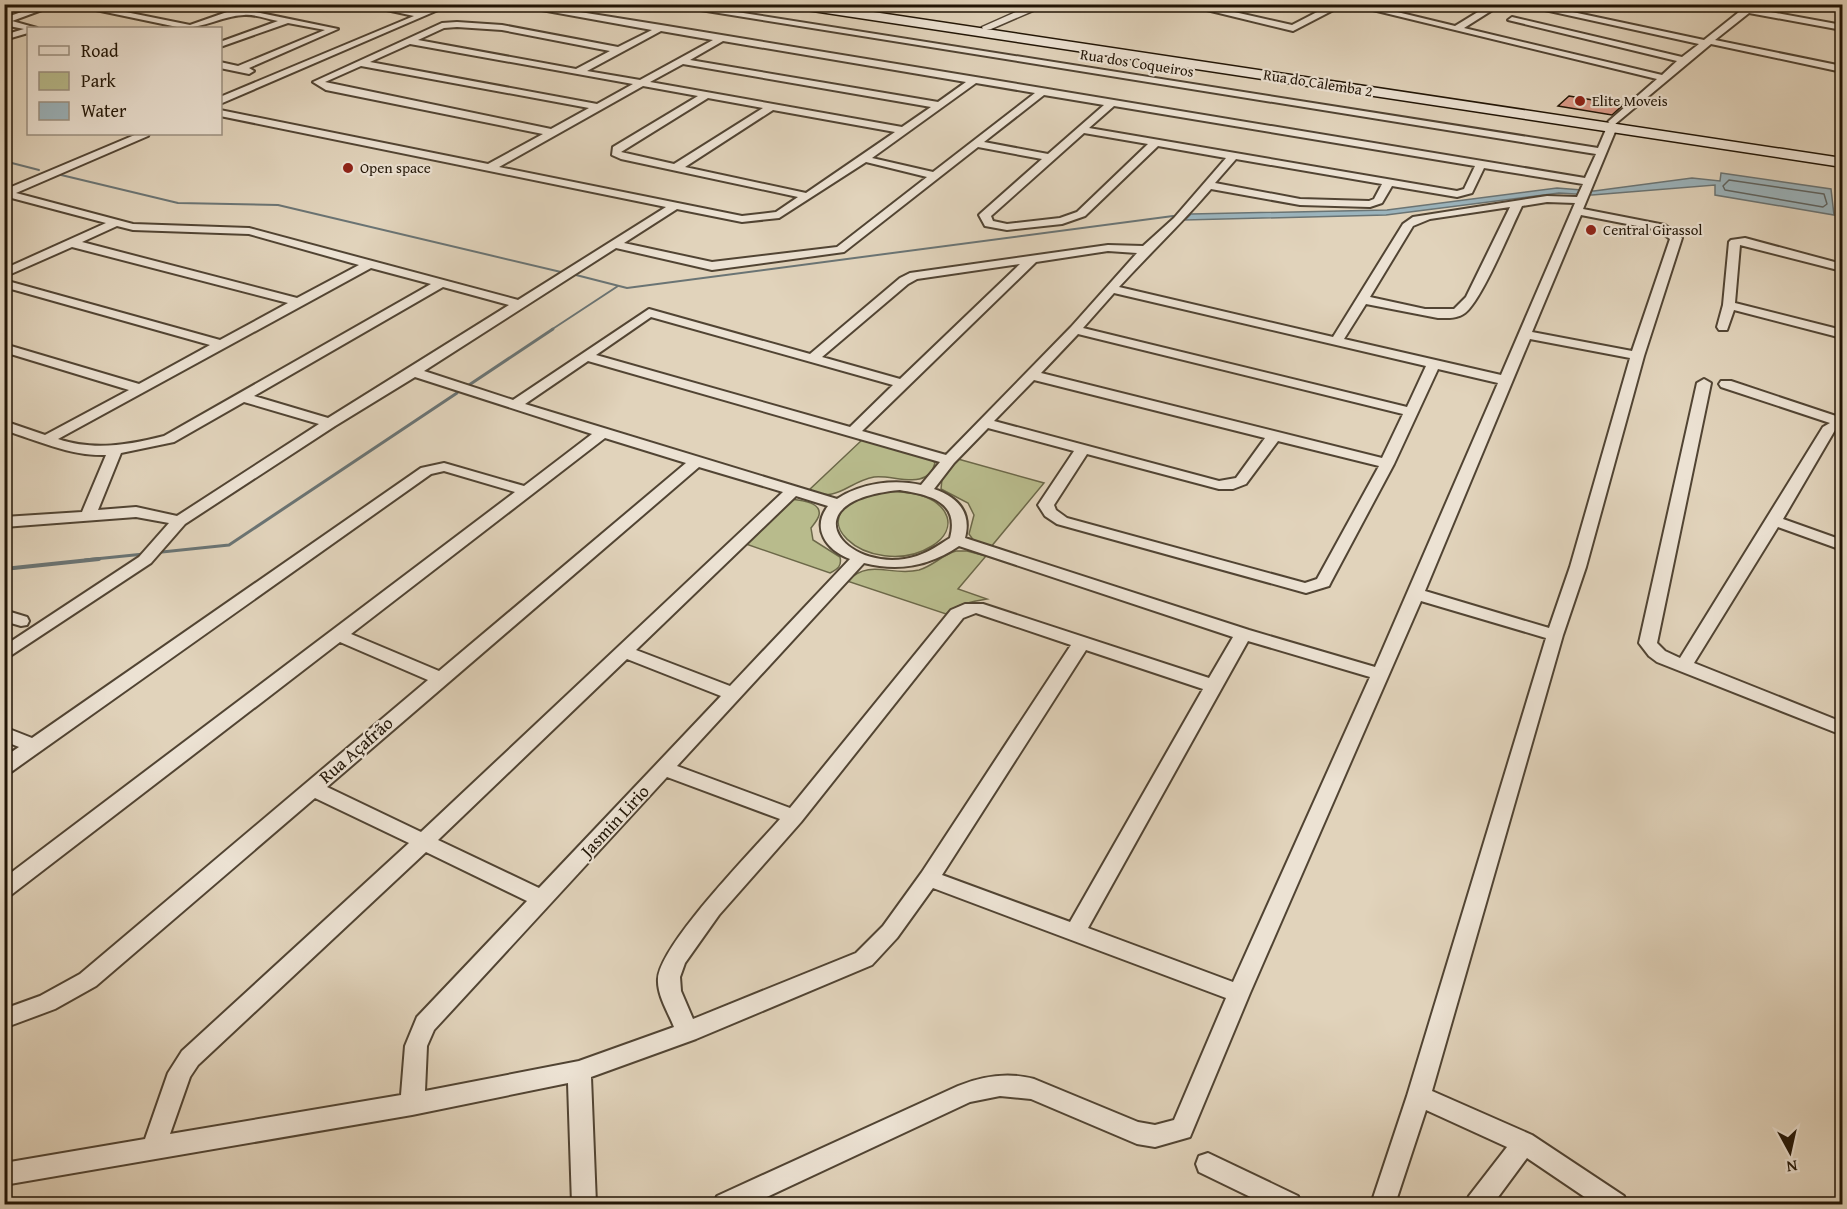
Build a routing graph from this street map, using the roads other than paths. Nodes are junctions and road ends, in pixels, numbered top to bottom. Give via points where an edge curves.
1 (54, 4) edge
2 (70, 4) edge
3 (363, 4) edge
4 (437, 4) edge
5 (448, 4) edge
6 (512, 4) edge
7 (667, 4) edge
8 (793, 4) edge
9 (852, 4) edge
10 (1044, 4) edge
11 (1186, 4) edge
12 (1298, 4) edge
13 (1341, 4) edge
14 (1352, 4) edge
15 (1498, 4) edge
16 (1521, 4) edge
17 (1202, 6) edge
18 (1752, 7) edge
19 (834, 8) edge
20 (1327, 10) junction
21 (1410, 10) dead end
22 (550, 11) junction
23 (419, 14) junction
24 (539, 16) dead end
25 (1400, 16) junction
26 (288, 19) junction
27 (1512, 20) dead end
28 (4, 21) edge
29 (529, 21) dead end
30 (1615, 24) junction
31 (186, 27) edge
32 (194, 27) edge
33 (987, 27) junction
34 (1842, 27) edge
35 (27, 28) edge
36 (661, 28) junction
37 (1456, 29) junction
38 (508, 30) junction
39 (27, 31) edge
40 (4, 38) edge
41 (1589, 38) junction
42 (721, 39) junction
43 (409, 41) junction
44 (1708, 42) junction
45 (222, 44) edge
46 (618, 50) junction
47 (1684, 60) junction
48 (682, 62) junction
49 (361, 63) junction
50 (222, 65) edge
51 (239, 69) junction
52 (1842, 69) edge
53 (577, 72) junction
54 (274, 76) junction
55 (1664, 78) junction
56 (975, 80) junction
57 (643, 83) junction
58 (1042, 92) junction
59 (222, 95) edge
60 (707, 95) junction
61 (222, 100) edge
62 (1111, 104) junction
63 (939, 105) junction
64 (598, 107) junction
65 (771, 107) junction
66 (222, 113) edge
67 (1613, 125) junction
68 (1083, 130) junction
69 (904, 131) junction
70 (550, 132) junction
71 (129, 135) edge
72 (141, 135) edge
73 (1155, 143) junction
74 (978, 144) junction
75 (1602, 152) junction
76 (1233, 156) junction
77 (1842, 157) edge
78 (1051, 158) junction
79 (864, 159) junction
80 (1842, 163) edge
81 (1481, 164) junction
82 (677, 167) junction
83 (487, 169) junction
84 (47, 172) junction
85 (936, 176) junction
86 (1389, 182) junction
87 (1209, 185) junction
88 (5, 191) edge
89 (807, 196) junction
90 (1583, 196) junction
91 (1518, 203) junction
92 (673, 207) junction
93 (115, 223) junction
94 (71, 243) junction
95 (614, 244) junction
96 (1146, 250) junction
97 (1033, 258) junction
98 (371, 263) junction
99 (1842, 268) edge
100 (4, 274) edge
101 (4, 283) edge
102 (442, 283) junction
103 (1111, 289) junction
104 (1362, 298) junction
105 (297, 302) junction
106 (518, 304) junction
107 (1730, 305) junction
108 (1723, 327) dead end
109 (1075, 330) junction
110 (1525, 334) junction
111 (1842, 334) edge
112 (1337, 341) junction
113 (219, 344) junction
114 (4, 348) edge
115 (586, 356) junction
116 (1637, 356) junction
117 (814, 357) junction
118 (1434, 364) junction
119 (412, 372) junction
120 (1032, 375) junction
121 (1504, 380) junction
122 (1704, 383) dead end
123 (903, 384) junction
124 (1726, 384) dead end
125 (138, 388) junction
126 (243, 397) junction
127 (514, 405) junction
128 (1411, 412) junction
129 (1842, 422) edge
130 (330, 423) junction
131 (985, 423) junction
132 (4, 424) edge
133 (1842, 428) edge
134 (603, 433) junction
135 (852, 433) junction
136 (1274, 436) junction
137 (48, 439) junction
138 (116, 449) junction
139 (1083, 449) junction
140 (949, 460) junction
141 (696, 462) junction
142 (1387, 464) junction
143 (926, 489) junction
144 (527, 491) junction
145 (793, 491) junction
146 (837, 504) junction
147 (88, 515) junction
148 (180, 521) junction
149 (1774, 521) junction
150 (4, 522) edge
151 (957, 540) junction
152 (1842, 545) edge
153 (860, 558) junction
154 (1416, 594) junction
155 (4, 615) edge
156 (21, 621) dead end
157 (1243, 634) junction
158 (338, 635) junction
159 (1555, 635) junction
160 (1082, 642) junction
161 (623, 651) junction
162 (4, 654) edge
163 (1684, 664) junction
164 (1379, 674) junction
165 (439, 678) junction
166 (1214, 686) junction
167 (733, 694) junction
168 (1842, 729) edge
169 (4, 733) edge
170 (34, 746) junction
171 (4, 767) edge
172 (664, 768) junction
173 (312, 788) junction
174 (794, 817) junction
175 (423, 842) junction
176 (929, 878) junction
177 (4, 889) edge
178 (542, 899) junction
179 (1076, 931) junction
180 (1239, 993) junction
181 (4, 1019) edge
182 (688, 1032) junction
183 (579, 1071) junction
184 (1419, 1096) junction
185 (412, 1104) junction
186 (1524, 1143) junction
187 (153, 1149) junction
188 (1208, 1164) dead end
189 (4, 1174) edge
190 (584, 1204) edge
191 (726, 1204) edge
192 (1289, 1204) edge
193 (1383, 1204) edge
194 (1478, 1204) edge
195 (1615, 1204) edge

1 - 28 street
2 - 31 street
3 - 23 street
4 - 23 street
5 - 23 street
6 - 22 street
7 - 75 street, Rua dos Coqueiros
8 - 19 main road, Rua do Calemba 2
9 - 33 main road, Rua do Calemba 2
10 - 33 street
11 - 17 street
12 - 20 street
13 - 20 street
14 - 25 street
15 - 37 street
16 - 30 street
17 - 20 street via 1293,28
18 - 34 street
18 - 44 street
19 - 67 main road, Rua do Calemba 2
21 - 25 street
22 - 24 street
22 - 36 street
23 - 54 street
25 - 37 street
26 - 32 street via 240,12
26 - 45 street
26 - 51 street via 334,29
27 - 41 street
28 - 35 street
29 - 38 street
30 - 41 street
30 - 44 street
33 - 67 main road, Rua do Calemba 2
36 - 42 street
36 - 46 street
37 - 55 street
38 - 43 street via 454,24
38 - 46 street
39 - 40 street
41 - 47 street
42 - 48 street
42 - 56 street
43 - 49 street
43 - 53 street
44 - 47 street
44 - 52 street
46 - 53 street
47 - 55 street
48 - 57 street
48 - 63 street
49 - 64 street
49 - 70 street via 318,84
50 - 51 street
51 - 54 street
53 - 57 street
54 - 59 street
54 - 61 street
55 - 67 street
56 - 58 street
56 - 63 street
57 - 60 street
57 - 64 street
58 - 62 street
58 - 74 street
60 - 65 street
60 - 82 street via 615,151 621,156
62 - 68 street
62 - 81 street
63 - 69 street
64 - 70 street
65 - 69 street
65 - 82 street
66 - 83 street
67 - 75 street
67 - 77 main road, Rua do Calemba 2
67 - 80 main road, Rua do Calemba 2
68 - 73 street
68 - 78 street
69 - 79 street
70 - 83 street
71 - 84 street
72 - 84 street
73 - 76 street
73 - 78 street via 1081,214 1007,227 989,224 985,215
74 - 78 street
74 - 85 street
75 - 90 street
76 - 86 street
76 - 87 street
79 - 85 street
79 - 89 street
81 - 86 street via 1468,191 1461,194
81 - 90 street
82 - 89 street
83 - 92 street
84 - 88 street
85 - 95 street via 840,250 712,266
86 - 87 street via 1378,201 1370,204 1300,202
87 - 96 street
88 - 93 street
89 - 92 street via 779,214 742,219
90 - 91 street
90 - 110 street
90 - 116 street via 1660,227 1676,238
91 - 104 street via 1417,219 1409,224
91 - 104 street via 1473,297 1456,314 1438,315
92 - 95 street
93 - 94 street
93 - 98 street via 148,228 249,231
94 - 100 street
94 - 105 street
95 - 106 street
96 - 97 street via 1108,248
96 - 103 street
97 - 117 street via 914,276
97 - 123 street
98 - 102 street
98 - 105 street
99 - 107 street via 1745,241 1735,242
101 - 113 street
102 - 106 street
102 - 126 street
103 - 109 street
103 - 112 street
104 - 112 street
105 - 113 street
106 - 119 street
107 - 108 street
107 - 111 street
109 - 120 street
109 - 128 street
110 - 116 street
110 - 121 street
112 - 118 street
113 - 125 street
114 - 125 street
115 - 117 street via 649,313
115 - 127 street
115 - 135 street
116 - 159 street
117 - 123 street
118 - 121 street
118 - 128 street
119 - 127 street
119 - 130 street
120 - 131 street
120 - 136 street
121 - 154 street
122 - 163 street via 1648,643 1654,654
123 - 135 street
124 - 129 street
125 - 137 street
126 - 130 street
126 - 138 street via 170,440
127 - 134 street
128 - 142 street
130 - 148 street
131 - 139 street
131 - 140 street
132 - 137 street
133 - 149 street via 1830,427
134 - 141 street
134 - 144 street
135 - 140 street
136 - 139 street via 1241,481 1233,485 1219,485
136 - 142 street
137 - 138 street via 75,448
138 - 147 street
139 - 142 street via 1046,505 1062,521 1306,588 1323,582
140 - 143 street
141 - 145 street
141 - 165 street, Rua Açafrão
143 - 146 street via 880,487 860,491
143 - 151 street via 949,501 957,511 961,523
144 - 158 street
144 - 170 street via 444,467 426,471
145 - 146 street
145 - 161 street
146 - 153 street via 828,530 844,551
147 - 148 street via 136,512
147 - 150 street
148 - 162 street via 145,560
149 - 152 street
149 - 163 street
151 - 153 street via 918,560 896,563
151 - 157 street
153 - 167 street, Jasmin Lirio
154 - 159 street
154 - 164 street
155 - 156 street
157 - 164 street
157 - 166 street
158 - 165 street
158 - 177 street
159 - 184 street
160 - 166 street
160 - 174 street via 977,608 965,609 957,614
160 - 176 street
161 - 167 street
161 - 175 street
163 - 168 street
164 - 180 street
165 - 173 street, Rua Açafrão
166 - 179 street
167 - 172 street, Jasmin Lirio
169 - 170 street
170 - 171 street
172 - 174 street
172 - 178 street, Jasmin Lirio
173 - 175 street
173 - 181 street, Rua Açafrão via 88,980 52,1001
174 - 182 street via 712,909 675,959 669,977 670,991
175 - 178 street
175 - 187 street via 190,1058 180,1073
176 - 179 street
176 - 182 street via 890,932 864,959
178 - 185 street, Jasmin Lirio via 425,1024 416,1046
179 - 180 street
180 - 191 street via 1182,1129 1155,1136 1137,1133 1034,1089 1019,1085 985,1088 966,1093
182 - 183 street
183 - 185 street
183 - 190 street
184 - 186 street
184 - 193 street
185 - 187 street
186 - 194 street
186 - 195 street
187 - 189 street
188 - 192 street

